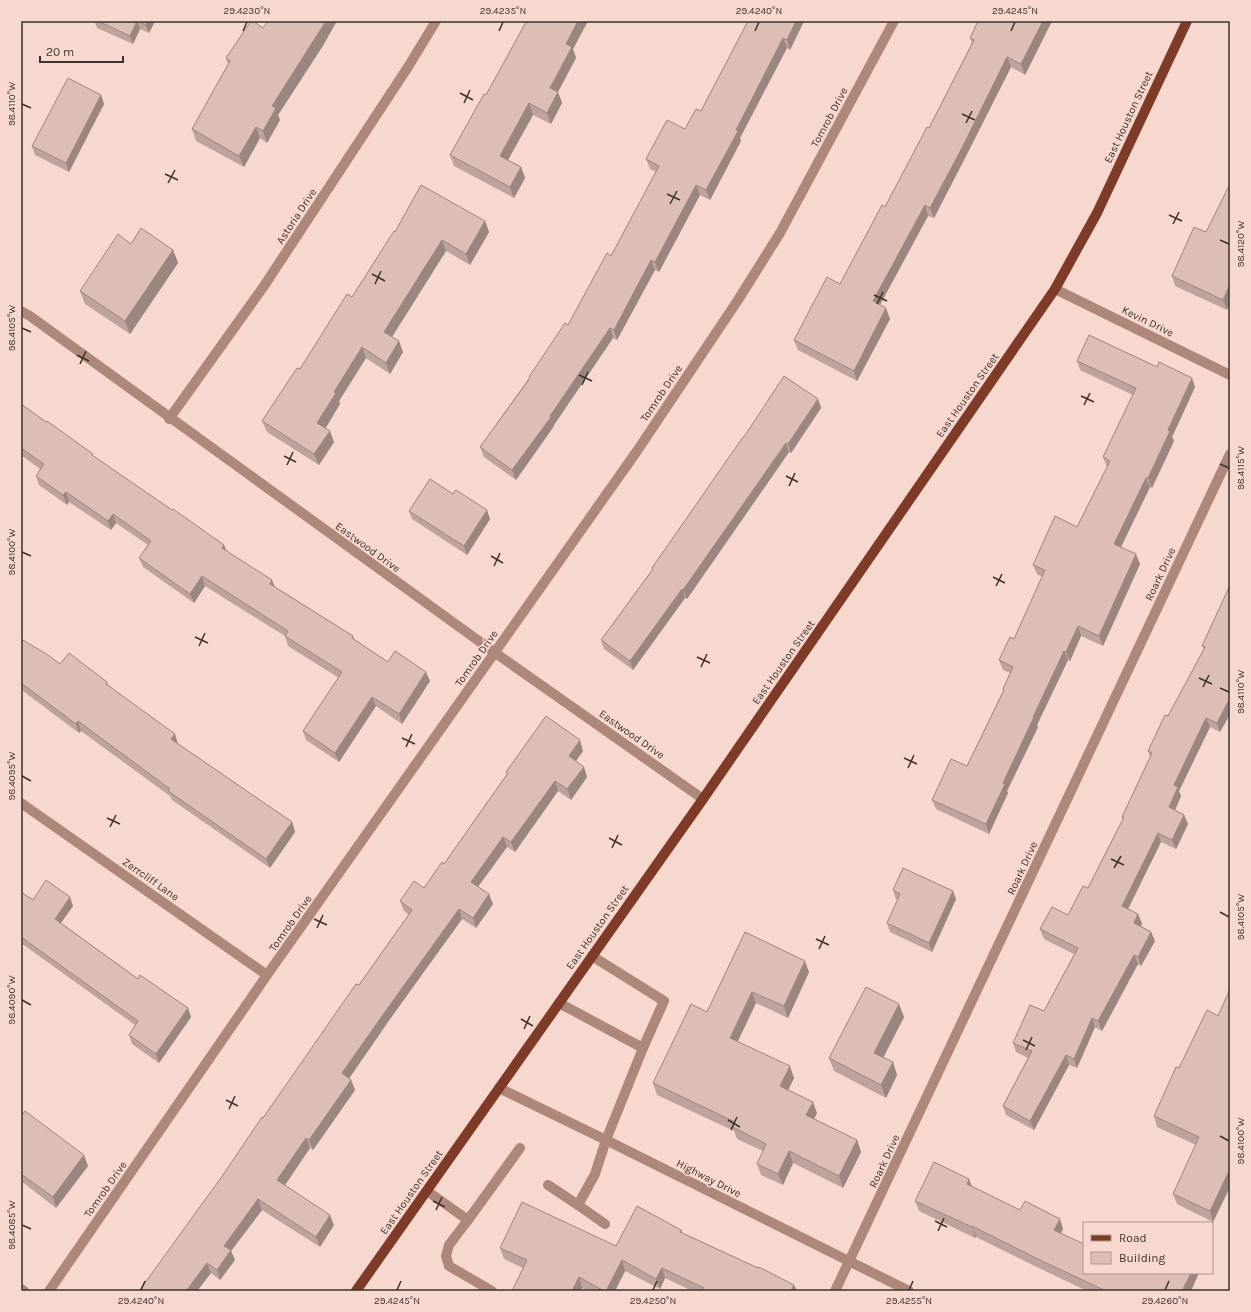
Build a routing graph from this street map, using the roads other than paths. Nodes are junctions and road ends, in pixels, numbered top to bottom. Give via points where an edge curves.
1 (436, 21) edge
2 (894, 21) edge
3 (1187, 21) edge
4 (1055, 289) junction
5 (21, 311) edge
6 (1230, 374) edge
7 (169, 418) junction
8 (1230, 454) edge
9 (494, 652) junction
10 (703, 799) junction
11 (21, 803) edge
12 (592, 956) junction
13 (268, 975) junction
14 (559, 1003) junction
15 (643, 1048) junction
16 (499, 1088) junction
17 (606, 1140) junction
18 (520, 1148) dead end
19 (548, 1185) dead end
20 (427, 1191) junction
21 (578, 1206) junction
22 (468, 1220) junction
23 (605, 1224) dead end
24 (849, 1262) junction
25 (21, 1289) edge
26 (24, 1291) edge
27 (49, 1291) edge
28 (356, 1291) edge
29 (492, 1291) edge
30 (835, 1291) edge
31 (909, 1291) edge

1 - 7 street, Astoria Drive via 264,286
2 - 9 street, Tomrob Drive via 780,233 746,287 637,451
3 - 4 main road, East Houston Street via 1097,213
4 - 6 street, Kevin Drive
4 - 10 main road, East Houston Street
5 - 7 street, Eastwood Drive
7 - 9 street, Eastwood Drive
8 - 24 street, Roark Drive
9 - 10 street, Eastwood Drive
9 - 13 street, Tomrob Drive
10 - 12 main road, East Houston Street
11 - 13 street, Zerrcliff Lane
12 - 14 main road, East Houston Street
12 - 15 street via 664,1001
13 - 27 street, Tomrob Drive
14 - 15 street
14 - 16 main road, East Houston Street
15 - 17 street
16 - 17 street, Highway Drive
16 - 20 main road, East Houston Street
17 - 21 street via 596,1174
17 - 24 street, Highway Drive
18 - 22 street
19 - 21 street
20 - 22 street
20 - 28 main road, East Houston Street
21 - 23 street
22 - 29 street via 450,1245 446,1256 449,1266
24 - 30 street, Roark Drive
24 - 31 street, Highway Drive
25 - 26 street

